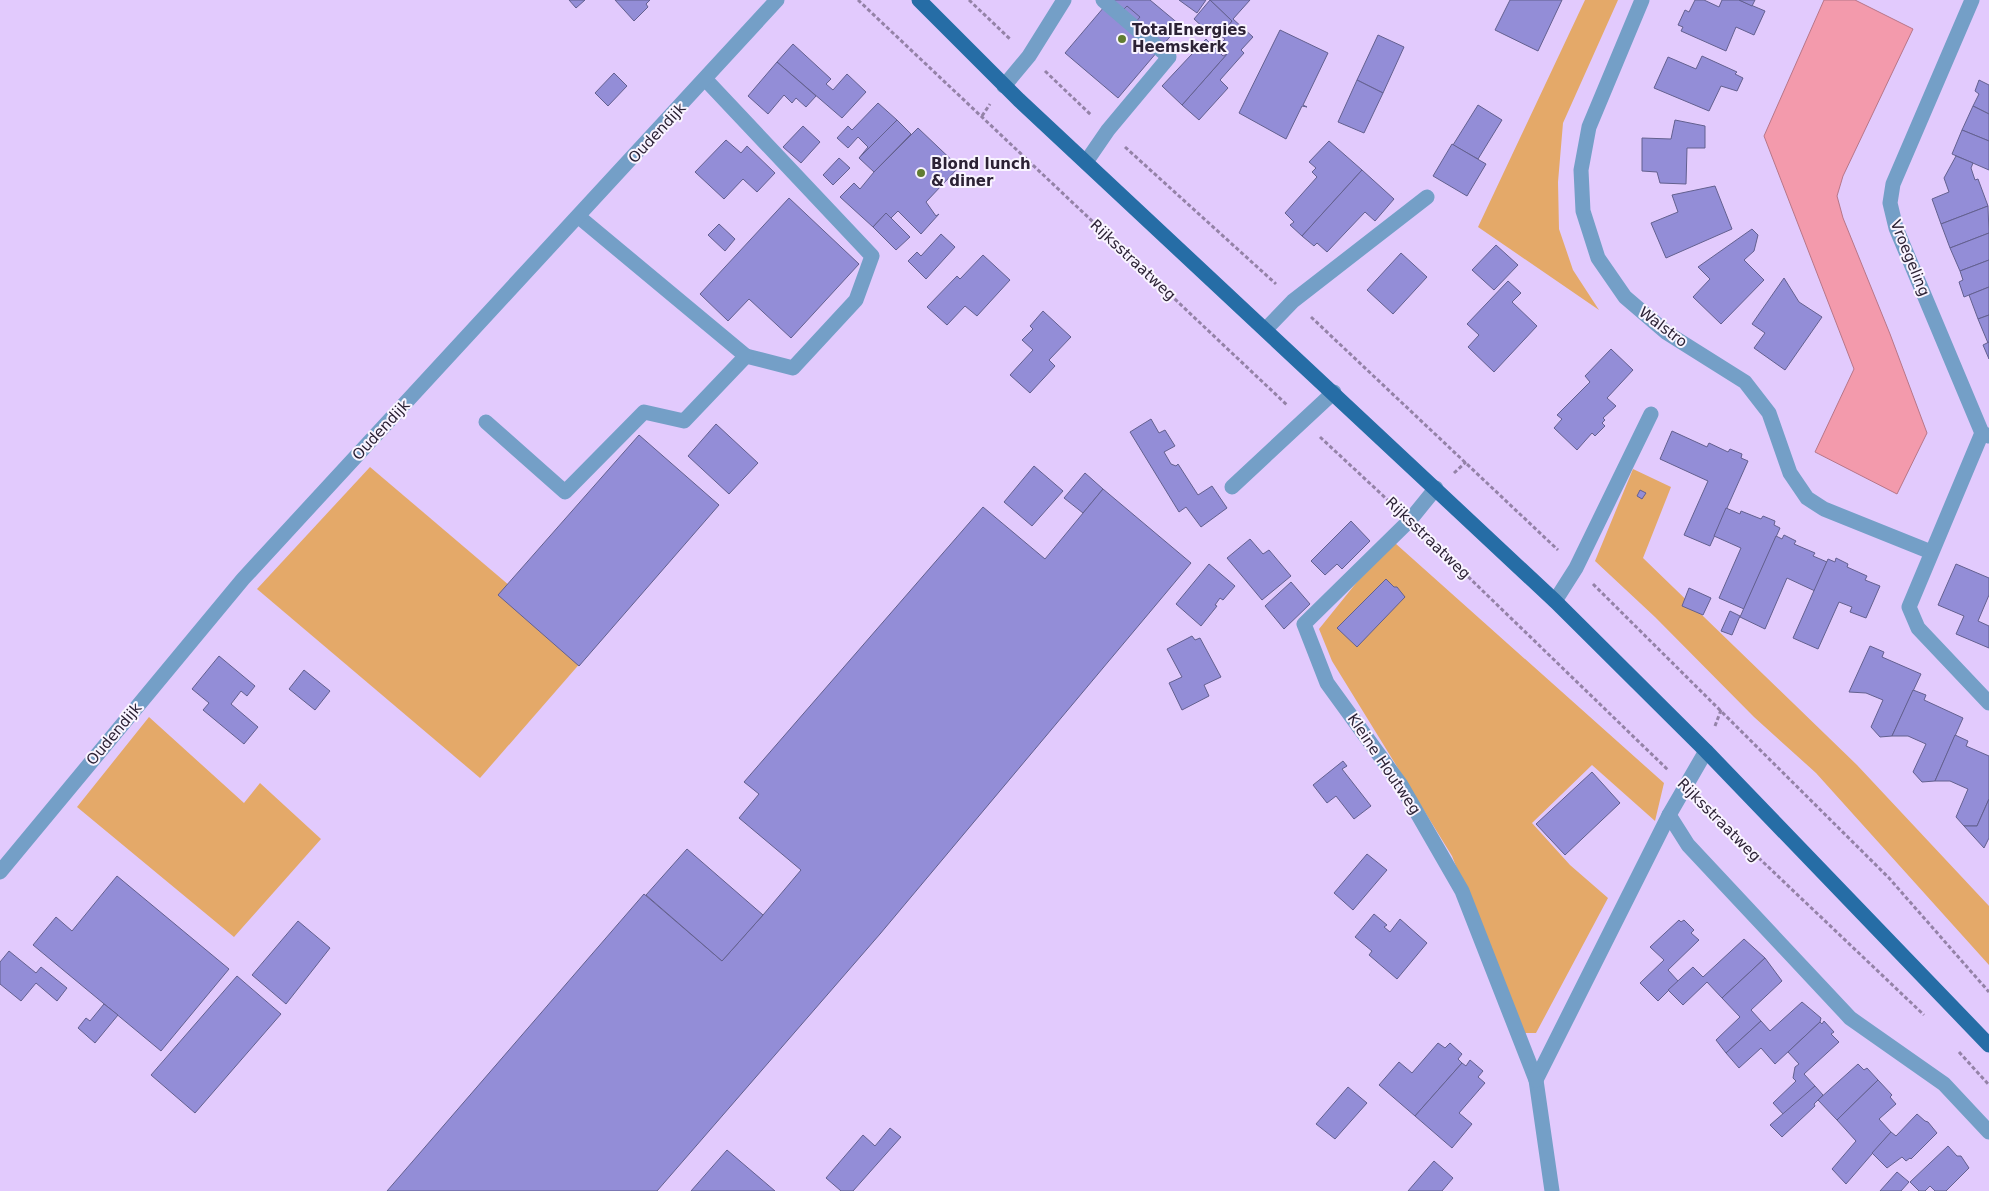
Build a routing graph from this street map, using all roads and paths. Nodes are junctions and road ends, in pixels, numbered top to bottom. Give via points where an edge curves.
1 (777, 0) edge
2 (858, 0) edge
3 (919, 0) edge
4 (969, 0) edge
5 (1064, 0) edge
6 (1103, 0) edge
7 (1642, 0) edge
8 (1972, 0) edge
9 (1029, 56) junction
10 (706, 80) junction
11 (1004, 86) junction
12 (1108, 130) junction
13 (1086, 162) junction
14 (1427, 197) dead end
15 (579, 217) junction
16 (1293, 301) junction
17 (1266, 329) junction
18 (746, 356) junction
19 (1334, 392) junction
20 (1651, 414) dead end
21 (1302, 420) junction
22 (486, 422) dead end
23 (1986, 434) edge
24 (1232, 487) dead end
25 (1436, 488) junction
26 (1410, 520) junction
27 (1931, 552) junction
28 (1576, 568) junction
29 (1555, 601) junction
30 (1989, 702) edge
31 (1706, 751) junction
32 (1686, 787) junction
33 (1669, 815) junction
34 (0, 872) edge
35 (1989, 992) edge
36 (1926, 1017) dead end
37 (1989, 1045) edge
38 (1958, 1050) dead end
39 (1536, 1080) junction
40 (1989, 1085) edge
41 (1989, 1132) edge
42 (1552, 1191) edge

1 - 10 street, Oudendijk
2 - 21 path, Rijksstraatweg
3 - 11 main road
4 - 9 path
5 - 9 street
6 - 12 street via 1169,57
7 - 27 street, Walstro via 1589,127 1581,170 1583,211 1598,258 1625,297 1667,333 1745,382 1769,413 1790,473 1807,498 1824,509
8 - 23 street, Vroegeling via 1893,184 1890,203 1896,228
9 - 11 street
9 - 12 path
10 - 15 street, Oudendijk
10 - 18 street via 872,256 856,300 793,368
11 - 13 main road
12 - 13 street
12 - 16 path
13 - 17 main road
14 - 16 street
15 - 18 street
15 - 34 street, Oudendijk via 243,579
16 - 17 street
16 - 28 path
17 - 19 main road
18 - 22 street via 684,421 644,412 565,492
19 - 21 street
19 - 25 main road
20 - 28 street
21 - 24 street
21 - 26 path, Rijksstraatweg
23 - 27 street, Vroegeling
25 - 26 street, Kleine Houtweg
25 - 29 main road
26 - 32 path, Rijksstraatweg
26 - 39 street, Kleine Houtweg via 1304,624 1327,683 1401,785 1462,890
27 - 30 street, Vroegeling via 1909,607 1918,628
28 - 29 street
28 - 35 path via 1889,878
29 - 31 main road
31 - 32 street
31 - 37 main road
32 - 33 street
32 - 36 path, Rijksstraatweg
33 - 39 street
33 - 41 street via 1688,845 1850,1018 1944,1084
38 - 40 path
39 - 42 street, Kleine Houtweg

